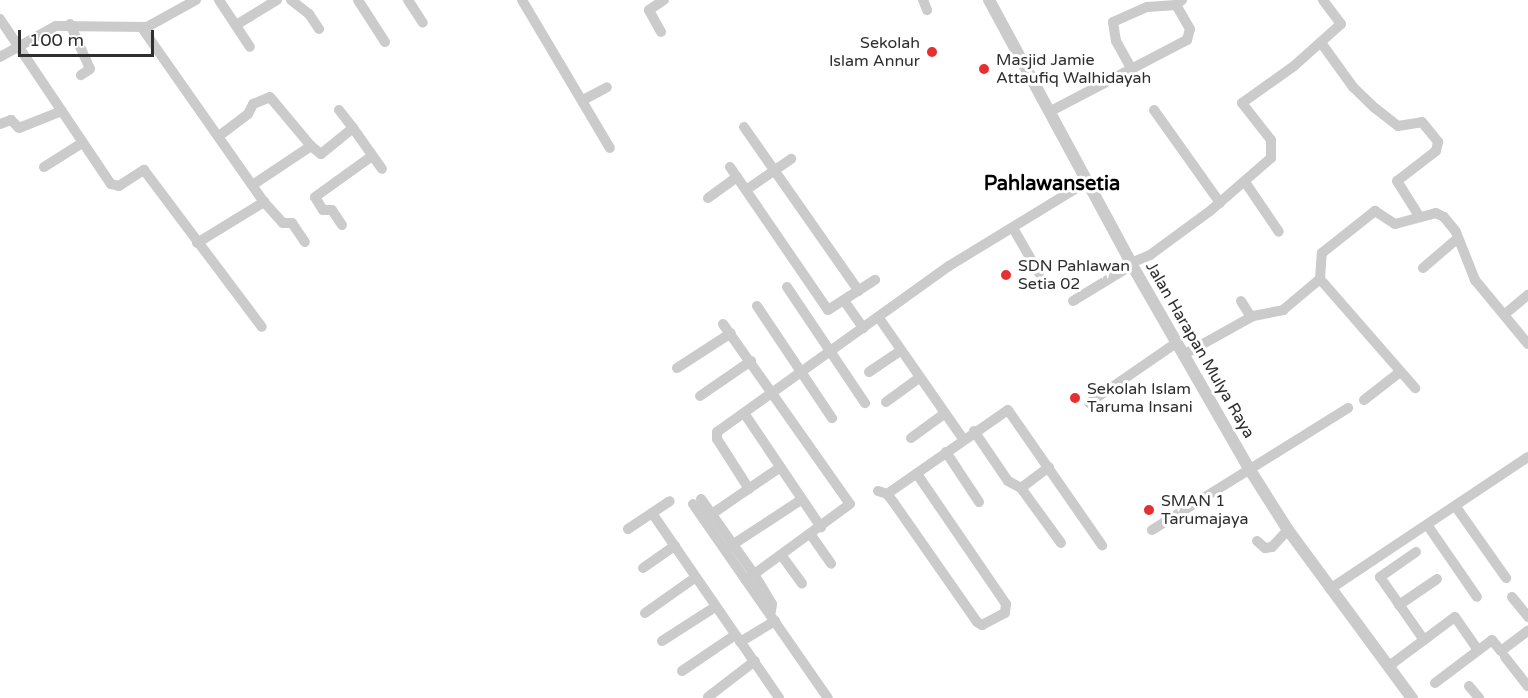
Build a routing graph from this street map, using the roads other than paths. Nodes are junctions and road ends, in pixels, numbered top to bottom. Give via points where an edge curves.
1 (196, 0) edge
2 (219, 0) edge
3 (277, 0) edge
4 (291, 0) edge
5 (358, 0) edge
6 (408, 0) edge
7 (522, 0) edge
8 (664, 0) edge
9 (988, 0) edge
10 (1323, 0) edge
11 (1179, 2) edge
12 (0, 19) edge
13 (423, 23) dead end
14 (70, 24) junction
15 (236, 25) junction
16 (142, 28) junction
17 (319, 29) dead end
18 (661, 32) dead end
19 (385, 42) dead end
20 (1322, 44) junction
21 (250, 47) dead end
22 (17, 48) junction
23 (0, 57) edge
24 (1131, 68) junction
25 (81, 75) dead end
26 (607, 87) dead end
27 (583, 100) junction
28 (339, 110) dead end
29 (1154, 110) dead end
30 (59, 112) junction
31 (1049, 112) junction
32 (0, 124) edge
33 (744, 127) dead end
34 (352, 128) junction
35 (219, 136) junction
36 (82, 143) junction
37 (311, 147) junction
38 (610, 148) dead end
39 (372, 156) junction
40 (791, 159) dead end
41 (44, 166) dead end
42 (730, 167) dead end
43 (382, 170) dead end
44 (775, 170) junction
45 (737, 177) junction
46 (1088, 181) junction
47 (1245, 182) junction
48 (254, 184) junction
49 (746, 190) junction
50 (708, 198) dead end
51 (264, 202) junction
52 (1220, 203) junction
53 (1419, 216) junction
54 (342, 225) dead end
55 (1012, 228) junction
56 (1279, 232) dead end
57 (1458, 238) junction
58 (305, 242) dead end
59 (197, 243) junction
60 (1131, 264) junction
61 (1423, 268) dead end
62 (1039, 273) dead end
63 (1320, 279) junction
64 (875, 280) dead end
65 (787, 287) dead end
66 (860, 291) junction
67 (1528, 295) edge
68 (1073, 301) dead end
69 (1241, 301) dead end
70 (845, 302) junction
71 (758, 306) dead end
72 (1505, 314) junction
73 (1251, 317) junction
74 (879, 318) junction
75 (723, 324) dead end
76 (262, 327) dead end
77 (863, 328) junction
78 (731, 333) junction
79 (1176, 343) junction
80 (1528, 344) edge
81 (900, 351) junction
82 (830, 352) junction
83 (1183, 355) junction
84 (751, 361) junction
85 (677, 368) dead end
86 (802, 371) junction
87 (869, 372) dead end
88 (1400, 372) junction
89 (919, 378) junction
90 (1415, 388) dead end
91 (772, 391) junction
92 (700, 396) dead end
93 (1364, 400) dead end
94 (886, 402) dead end
95 (865, 403) dead end
96 (1089, 403) dead end
97 (1348, 408) dead end
98 (744, 413) junction
99 (944, 414) junction
100 (832, 418) dead end
101 (974, 431) junction
102 (911, 438) dead end
103 (963, 439) junction
104 (946, 452) junction
105 (1528, 457) edge
106 (1049, 467) junction
107 (779, 468) junction
108 (1250, 470) junction
109 (917, 474) junction
110 (1021, 488) junction
111 (749, 489) junction
112 (801, 500) junction
113 (670, 501) dead end
114 (697, 502) dead end
115 (979, 502) dead end
116 (1456, 507) junction
117 (652, 513) junction
118 (707, 518) junction
119 (1428, 526) junction
120 (822, 527) junction
121 (628, 529) dead end
122 (1152, 530) dead end
123 (1288, 530) junction
124 (811, 535) junction
125 (1257, 541) dead end
126 (1061, 543) dead end
127 (1102, 545) dead end
128 (675, 546) junction
129 (728, 547) junction
130 (1416, 552) dead end
131 (782, 556) junction
132 (831, 564) dead end
133 (643, 568) dead end
134 (696, 577) junction
135 (750, 577) junction
136 (1506, 578) dead end
137 (1437, 579) dead end
138 (802, 584) dead end
139 (1330, 590) junction
140 (1477, 597) dead end
141 (1512, 597) dead end
142 (1399, 605) junction
143 (715, 607) junction
144 (1526, 609) edge
145 (645, 613) dead end
146 (772, 617) junction
147 (1528, 631) edge
148 (738, 638) junction
149 (1424, 640) junction
150 (662, 641) dead end
151 (1479, 650) junction
152 (1505, 657) dead end
153 (755, 662) junction
154 (1389, 666) junction
155 (682, 671) dead end
156 (1435, 683) dead end
157 (1469, 686) dead end
158 (1528, 686) edge
159 (708, 696) dead end
160 (773, 696) edge
161 (828, 698) edge
162 (1412, 698) edge
163 (1479, 698) edge

1 - 16 street
2 - 15 street
3 - 15 street
4 - 17 street via 309,14
5 - 19 street
6 - 13 street
7 - 27 street
8 - 18 street via 649,10
9 - 31 street, Jalan Harapan Mulya Raya
10 - 20 street via 1341,24
11 - 24 street via 1190,37
11 - 24 street via 1148,7 1113,22 1116,40
12 - 22 street
14 - 16 street
14 - 22 street via 56,26
14 - 25 street via 90,69
15 - 21 street
16 - 35 street
20 - 47 street via 1242,103 1271,140 1274,151
20 - 53 street via 1353,87 1376,108 1398,126 1422,122 1438,142 1436,151 1397,181
22 - 23 street
22 - 30 street
24 - 31 street
26 - 27 street
27 - 38 street
28 - 34 street
29 - 52 street
30 - 32 street via 19,128 11,120
30 - 36 street
31 - 46 street, Jalan Harapan Mulya Raya
33 - 44 street
34 - 37 street via 321,154
34 - 39 street
35 - 37 street via 248,114 253,104 270,98
35 - 48 street
36 - 41 street
36 - 59 street via 112,186 144,170
37 - 48 street
39 - 43 street
39 - 54 street via 315,197 323,210 332,210
40 - 44 street
42 - 45 street
44 - 49 street
44 - 66 street
45 - 49 street
45 - 50 street
46 - 55 street
46 - 60 street, Jalan Harapan Mulya Raya
47 - 52 street
47 - 56 street
48 - 51 street
49 - 70 street via 828,310
51 - 58 street via 283,223 292,223
51 - 59 street
52 - 60 street via 1150,255
53 - 57 street via 1440,214 1453,226
53 - 63 street via 1395,224 1372,212 1322,254
55 - 62 street
55 - 74 street via 949,266
57 - 61 street
57 - 72 street via 1470,272
59 - 76 street
60 - 68 street
60 - 79 street, Jalan Harapan Mulya Raya
63 - 73 street via 1283,310
63 - 88 street
64 - 66 street
65 - 82 street
66 - 70 street
67 - 72 street
69 - 73 street
70 - 77 street
71 - 86 street
72 - 80 street
73 - 83 street
74 - 77 street
74 - 81 street
75 - 78 street
77 - 82 street
78 - 84 street
78 - 85 street
79 - 83 street, Jalan Harapan Mulya Raya
79 - 96 street
81 - 87 street
81 - 89 street
82 - 86 street
82 - 95 street
83 - 108 street, Jalan Harapan Mulya Raya
84 - 91 street
84 - 92 street
86 - 91 street
86 - 100 street
88 - 90 street
88 - 93 street
89 - 94 street
89 - 99 street
91 - 98 street
91 - 120 street via 850,504
97 - 108 street
98 - 107 street
98 - 111 street via 716,435
99 - 102 street
99 - 103 street
101 - 103 street
101 - 106 street via 1008,410
101 - 110 street via 1008,481
103 - 104 street
104 - 109 street
104 - 115 street
105 - 116 street
106 - 110 street
106 - 127 street
107 - 111 street
107 - 112 street
108 - 122 street
108 - 123 street, Jalan Harapan Mulya Raya
109 - 109 street via 1006,604 1005,613 982,625 977,622 883,493
110 - 126 street
111 - 118 street
112 - 120 street
112 - 129 street
113 - 117 street
114 - 118 street
116 - 119 street
116 - 136 street
117 - 121 street
117 - 128 street
118 - 129 street
119 - 139 street
119 - 140 street
120 - 124 street
123 - 125 street via 1272,547 1265,548
123 - 139 street, Jalan Harapan Mulya Raya
124 - 131 street
124 - 132 street
128 - 133 street
128 - 134 street
129 - 135 street
130 - 142 street via 1380,577
131 - 135 street
131 - 138 street
134 - 143 street
134 - 145 street
135 - 146 street
137 - 142 street
139 - 154 street, Jalan Harapan Mulya Raya
141 - 144 street
142 - 149 street
143 - 148 street
143 - 150 street
146 - 148 street
146 - 161 street
147 - 151 street via 1501,651 1492,640
148 - 153 street
148 - 155 street
149 - 151 street via 1455,617
149 - 154 street
151 - 156 street
152 - 158 street
153 - 159 street
153 - 160 street
154 - 162 street, Jalan Harapan Mulya Raya
157 - 163 street

